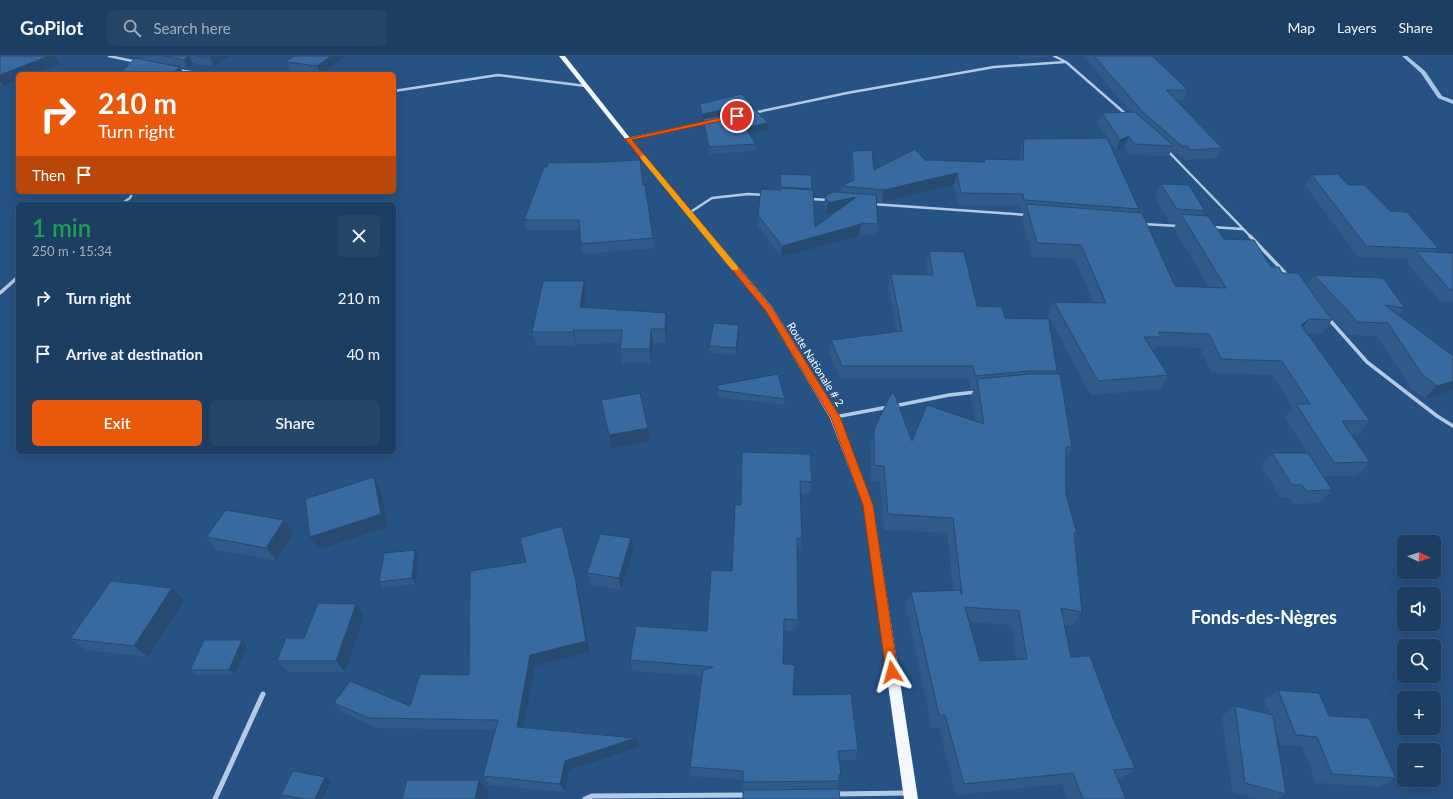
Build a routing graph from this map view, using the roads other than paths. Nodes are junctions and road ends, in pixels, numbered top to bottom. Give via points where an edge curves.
1 (109, 56) edge
2 (562, 56) edge
3 (1054, 56) edge
4 (138, 62) edge
5 (1066, 62) junction
6 (176, 69) edge
7 (192, 72) edge
8 (586, 86) junction
9 (396, 91) edge
10 (745, 114) edge
11 (1132, 120) edge
12 (714, 121) edge
13 (628, 139) junction
14 (1162, 146) edge
15 (132, 194) edge
16 (771, 196) edge
17 (808, 199) edge
18 (838, 201) edge
19 (124, 202) edge
20 (868, 204) edge
21 (689, 213) junction
22 (1032, 216) edge
23 (1140, 224) edge
24 (1187, 226) edge
25 (1210, 227) edge
26 (1242, 229) junction
27 (16, 280) edge
28 (1294, 282) edge
29 (0, 293) edge
30 (1325, 315) edge
31 (979, 392) edge
32 (835, 417) junction
33 (1453, 426) edge
34 (263, 694) dead end
35 (830, 794) edge
36 (750, 795) edge
37 (910, 796) edge
38 (215, 799) edge
39 (585, 799) edge

1 - 4 street
2 - 8 main road, Route Nationale # 2
3 - 5 street
5 - 10 street via 994,67
5 - 11 street
6 - 7 street
8 - 9 street via 498,75
8 - 13 main road, Route Nationale # 2
12 - 13 street
13 - 21 main road, Route Nationale # 2
14 - 26 street
15 - 19 street
16 - 21 street via 748,194 712,198
17 - 18 street
20 - 22 street
21 - 32 main road, Route Nationale # 2 via 769,309
23 - 24 street
25 - 26 street
26 - 28 street
27 - 29 street
30 - 33 street via 1367,362
31 - 32 street via 950,395
32 - 37 main road, Route Nationale # 2 via 868,505
34 - 38 street
35 - 37 street
36 - 39 street via 592,796

